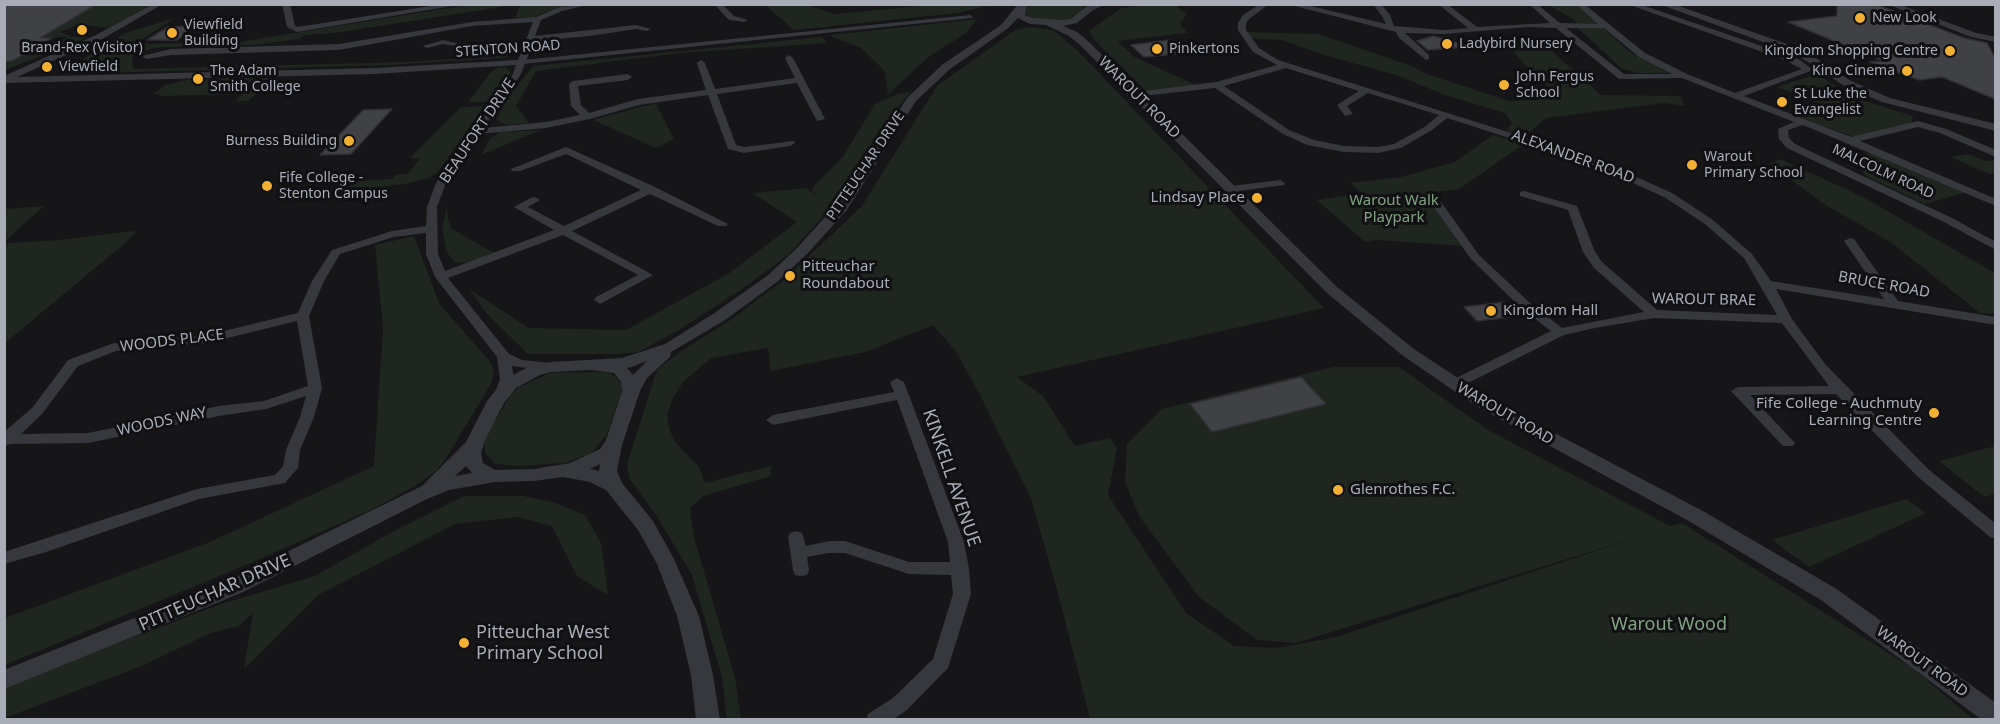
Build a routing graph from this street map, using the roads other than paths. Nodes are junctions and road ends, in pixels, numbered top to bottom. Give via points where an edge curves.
1 (160, 4) edge
2 (286, 4) edge
3 (461, 4) edge
4 (588, 4) edge
5 (717, 4) edge
6 (1102, 4) edge
7 (1266, 4) edge
8 (1290, 4) edge
9 (1376, 4) edge
10 (1441, 4) edge
11 (1532, 4) edge
12 (1579, 4) edge
13 (1630, 4) edge
14 (1663, 4) edge
15 (1890, 4) edge
16 (1089, 6) edge
17 (1022, 8) edge
18 (970, 16) dead end
19 (732, 18) junction
20 (538, 20) junction
21 (744, 20) dead end
22 (720, 21) dead end
23 (1038, 22) junction
24 (1050, 24) junction
25 (1558, 25) junction
26 (1075, 26) junction
27 (1604, 26) junction
28 (1004, 27) junction
29 (442, 28) junction
30 (1390, 28) junction
31 (647, 29) dead end
32 (1400, 30) junction
33 (1476, 30) junction
34 (531, 39) junction
35 (1995, 40) edge
36 (443, 42) junction
37 (456, 44) dead end
38 (428, 46) dead end
39 (1819, 48) dead end
40 (1792, 50) junction
41 (193, 51) junction
42 (146, 56) dead end
43 (1426, 57) dead end
44 (789, 58) dead end
45 (523, 62) junction
46 (701, 63) dead end
47 (35, 64) junction
48 (187, 64) dead end
49 (1284, 66) junction
50 (4, 73) edge
51 (1684, 76) junction
52 (628, 77) dead end
53 (4, 80) edge
54 (46, 80) junction
55 (799, 80) junction
56 (4, 85) edge
57 (1216, 85) junction
58 (712, 91) junction
59 (1365, 91) junction
60 (1136, 95) junction
61 (1734, 96) junction
62 (1348, 114) dead end
63 (1446, 114) junction
64 (587, 117) junction
65 (820, 118) dead end
66 (1802, 122) junction
67 (1995, 128) edge
68 (477, 131) junction
69 (1850, 140) junction
70 (790, 143) dead end
71 (1995, 154) edge
72 (516, 169) dead end
73 (1280, 183) dead end
74 (651, 189) junction
75 (1232, 189) junction
76 (1524, 195) dead end
77 (535, 200) dead end
78 (1995, 203) edge
79 (1437, 204) dead end
80 (722, 224) dead end
81 (430, 229) junction
82 (563, 231) junction
83 (1850, 241) dead end
84 (1995, 248) edge
85 (441, 277) junction
86 (1767, 284) junction
87 (600, 300) dead end
88 (1893, 303) junction
89 (1654, 314) junction
90 (303, 316) junction
91 (1786, 319) junction
92 (1995, 321) edge
93 (1560, 332) junction
94 (671, 347) junction
95 (504, 357) junction
96 (601, 366) junction
97 (556, 367) junction
98 (1455, 384) junction
99 (315, 388) junction
100 (1840, 390) junction
101 (631, 391) junction
102 (501, 396) junction
103 (773, 420) dead end
104 (6, 440) edge
105 (615, 441) junction
106 (1788, 443) dead end
107 (475, 444) junction
108 (558, 472) junction
109 (495, 476) junction
110 (613, 484) junction
111 (420, 494) junction
112 (1995, 533) edge
113 (799, 553) dead end
114 (4, 558) edge
115 (961, 570) junction
116 (4, 680) edge
117 (1995, 717) edge
118 (708, 720) edge
119 (875, 720) edge

1 - 47 street via 99,37
2 - 3 street via 291,27 297,30
4 - 20 street via 560,9
5 - 19 street
6 - 16 street
7 - 49 street, ALEXANDER ROAD via 1246,17 1242,30 1256,50
8 - 30 street
9 - 30 street via 1386,15
10 - 33 street
11 - 25 street
12 - 27 street
13 - 61 street via 1785,57 1809,70
14 - 40 street
15 - 35 street
16 - 26 street
17 - 23 street via 1024,18
17 - 28 street, PITTEUCHAR DRIVE
18 - 45 street, STENTON ROAD
19 - 21 street
19 - 22 street
20 - 29 street
20 - 34 street, BEAUFORT DRIVE
23 - 24 street
23 - 28 street, PITTEUCHAR DRIVE
24 - 26 street
24 - 26 street via 1068,22
25 - 27 street
25 - 33 street
25 - 51 street via 1622,77
26 - 60 street, WAROUT ROAD
27 - 51 street via 1642,55
28 - 94 street, PITTEUCHAR DRIVE via 946,67 912,99 841,208 787,266 748,297
29 - 36 street via 446,34
29 - 41 street via 346,47
30 - 32 street
31 - 34 street via 637,24 600,33
32 - 33 street
32 - 43 street
34 - 45 street, BEAUFORT DRIVE
36 - 37 street
36 - 38 street
39 - 40 street
40 - 67 street via 1847,83 1886,100
41 - 42 street
41 - 48 street
44 - 55 street
45 - 54 street, STENTON ROAD via 375,71
45 - 68 street, BEAUFORT DRIVE
46 - 58 street
47 - 50 street
47 - 53 street
49 - 57 street
49 - 59 street, ALEXANDER ROAD
51 - 61 street
52 - 64 street via 573,84 576,106
53 - 54 street, STENTON ROAD
54 - 56 street, STENTON ROAD
55 - 58 street
55 - 65 street
57 - 60 street
57 - 63 street via 1286,132 1336,148 1398,146
58 - 64 street via 638,102
58 - 70 street via 734,149
59 - 62 street via 1342,105
59 - 63 street, ALEXANDER ROAD
60 - 75 street, WAROUT ROAD
61 - 66 street
63 - 86 street, ALEXANDER ROAD via 1597,163 1668,195 1728,237 1748,256
64 - 68 street
66 - 69 street
66 - 84 street, MALCOLM ROAD via 1783,129 1784,139 1791,146 1948,220
68 - 81 street, BEAUFORT DRIVE via 441,183 432,207
69 - 71 street via 1911,125 1935,128
69 - 78 street
72 - 74 street via 566,150
73 - 75 street
74 - 80 street
74 - 82 street
75 - 98 street, WAROUT ROAD via 1351,308
76 - 89 street via 1574,208 1589,252 1598,265
77 - 82 street via 519,207
79 - 93 street via 1475,257
81 - 85 street, BEAUFORT DRIVE via 432,254
81 - 90 street via 392,234 336,252
82 - 85 street
82 - 87 street via 648,275
83 - 88 street
85 - 95 street, BEAUFORT DRIVE
86 - 88 street, BRUCE ROAD
86 - 91 street, ALEXANDER ROAD
88 - 92 street, BRUCE ROAD
89 - 91 street, WAROUT BRAE
89 - 93 street, WAROUT BRAE
90 - 99 street
90 - 104 street, WOODS PLACE via 207,339 114,347 73,363 37,411
91 - 100 street, ALEXANDER ROAD
93 - 98 street, WAROUT BRAE
94 - 96 street, PITTEUCHAR DRIVE via 625,363
94 - 101 street, PITTEUCHAR DRIVE via 641,375
95 - 97 street via 519,364
95 - 102 street via 507,379
96 - 97 street
96 - 101 street via 624,373
97 - 102 street via 522,376
98 - 117 street, WAROUT ROAD via 1537,433 1694,515 1828,594 1958,686
99 - 104 street, WOODS WAY via 266,405 88,438
99 - 114 street via 292,450 290,468 280,478 197,494
100 - 106 street via 1738,391
100 - 112 street, ALEXANDER ROAD via 1923,473
101 - 105 street
102 - 107 street
103 - 115 street, KINKELL AVENUE via 899,389 956,542
105 - 108 street via 606,453
105 - 110 street via 608,462
107 - 109 street via 474,465
107 - 111 street, PITTEUCHAR DRIVE
108 - 109 street
108 - 110 street via 594,476
109 - 111 street, PITTEUCHAR DRIVE via 446,484
110 - 118 street via 646,526 679,591 702,675
111 - 116 street, PITTEUCHAR DRIVE via 234,587
113 - 115 street via 845,547 902,566
115 - 119 street, KINKELL AVENUE via 962,594 941,663 900,705

